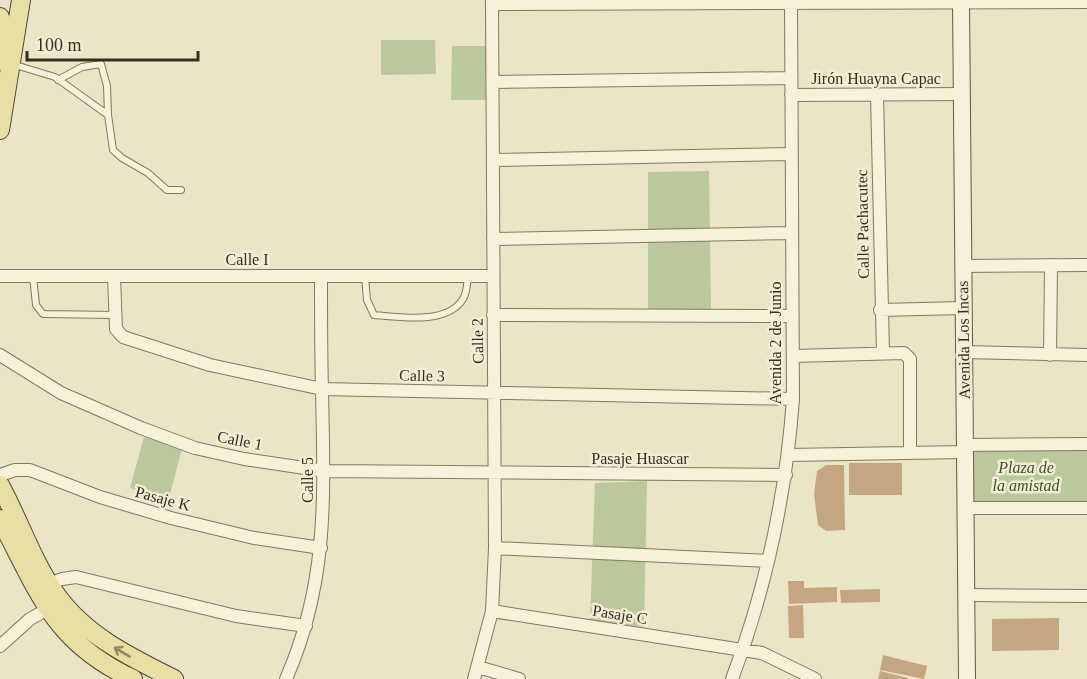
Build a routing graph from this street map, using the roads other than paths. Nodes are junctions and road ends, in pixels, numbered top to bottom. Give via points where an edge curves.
1 (21, 0) edge
2 (961, 1) edge
3 (492, 2) edge
4 (791, 2) edge
5 (1087, 2) edge
6 (0, 17) edge
7 (4, 62) edge
8 (791, 78) junction
9 (58, 80) junction
10 (494, 82) junction
11 (962, 93) junction
12 (791, 95) junction
13 (878, 95) junction
14 (108, 115) junction
15 (0, 130) edge
16 (790, 154) junction
17 (493, 160) junction
18 (181, 190) dead end
19 (792, 233) junction
20 (493, 239) junction
21 (1051, 264) junction
22 (1087, 265) edge
23 (962, 267) junction
24 (0, 276) edge
25 (33, 276) junction
26 (114, 276) junction
27 (321, 276) junction
28 (365, 276) junction
29 (469, 276) junction
30 (493, 276) junction
31 (963, 308) junction
32 (880, 310) junction
33 (116, 315) junction
34 (493, 315) junction
35 (792, 316) junction
36 (963, 352) junction
37 (883, 353) junction
38 (0, 355) edge
39 (1050, 355) junction
40 (1087, 355) edge
41 (793, 356) junction
42 (322, 389) junction
43 (494, 392) junction
44 (792, 399) junction
45 (1087, 444) edge
46 (964, 448) junction
47 (910, 452) junction
48 (789, 455) junction
49 (325, 471) junction
50 (495, 473) junction
51 (0, 475) edge
52 (786, 475) junction
53 (0, 485) edge
54 (964, 508) junction
55 (1087, 508) edge
56 (0, 519) edge
57 (321, 548) junction
58 (495, 548) junction
59 (767, 561) junction
60 (44, 587) junction
61 (967, 595) junction
62 (1087, 596) edge
63 (48, 609) junction
64 (492, 611) junction
65 (306, 627) junction
66 (0, 646) edge
67 (743, 649) junction
68 (478, 667) junction
69 (134, 679) edge
70 (174, 679) edge
71 (286, 679) edge
72 (474, 679) edge
73 (519, 679) edge
74 (732, 679) edge
75 (815, 679) edge
76 (967, 679) edge

1 - 7 main road
2 - 4 street
2 - 5 street
2 - 11 street, Avenida Los Incas
3 - 4 street
3 - 10 street, Calle 2
4 - 8 street, Avenida 2 de Junio
6 - 7 main road
7 - 9 lane
7 - 15 main road
8 - 10 street
8 - 12 street, Avenida 2 de Junio
9 - 14 lane
9 - 14 lane via 82,67 100,64 107,86
10 - 17 street, Calle 2
11 - 13 street, Jirón Huayna Capac
11 - 23 street, Avenida Los Incas
12 - 13 street, Jirón Huayna Capac
12 - 16 street, Avenida 2 de Junio
13 - 32 street, Calle Pachacutec
14 - 18 lane via 113,150 148,172 167,190
16 - 17 street
16 - 19 street, Avenida 2 de Junio
17 - 20 street, Calle 2
19 - 20 street
19 - 35 street, Avenida 2 de Junio
20 - 30 street, Calle 2
21 - 22 street
21 - 23 street
21 - 39 street
23 - 31 street, Avenida Los Incas
24 - 25 street, Calle I
25 - 26 street, Calle I
25 - 33 lane via 36,305 43,314
26 - 27 street, Calle I
26 - 33 street, Calle 3
27 - 28 street, Calle I
27 - 42 street, Calle 5
28 - 29 street, Calle I
28 - 29 lane via 367,300 374,315 403,318 456,309 465,297
29 - 30 street, Calle I
30 - 34 street, Calle 2
31 - 32 street
31 - 36 street, Avenida Los Incas
32 - 37 street, Calle Pachacutec
33 - 42 street, Calle 3 via 116,329 123,337 210,365
34 - 35 street
34 - 43 street, Calle 2
35 - 41 street, Avenida 2 de Junio
36 - 39 street
36 - 46 street, Avenida Los Incas
37 - 41 street
37 - 47 street via 904,353 910,359
38 - 49 street, Calle 1 via 61,393 195,448
39 - 40 street
41 - 44 street, Avenida 2 de Junio
42 - 43 street, Calle 3
42 - 49 street, Calle 5
43 - 44 street, Calle 3
43 - 50 street, Calle 2
44 - 48 street, Avenida 2 de Junio
45 - 46 street
46 - 47 street
46 - 54 street, Avenida Los Incas
47 - 48 street
48 - 52 street, Avenida 2 de Junio
49 - 50 street, Calle 1
49 - 57 street, Calle 5
50 - 52 street, Pasaje Huascar
50 - 58 street, Calle 2
51 - 57 street, Pasaje K via 30,470 100,497 171,518 254,538
52 - 59 street, Avenida 2 de Junio
53 - 60 main road
54 - 55 street
54 - 61 street, Avenida Los Incas
56 - 60 main road
57 - 65 street, Calle 5
58 - 59 street
58 - 64 street, Calle 2
59 - 67 street, Avenida 2 de Junio
60 - 63 main road
60 - 65 street via 76,577 236,616
70 -> 60 main road via 104,641
61 - 62 street
61 - 76 street, Avenida Los Incas
63 - 66 street via 30,619
63 - 69 main road via 76,644
64 - 67 street, Pasaje C
64 - 68 street, Calle 2
65 - 71 street, Calle 5
67 - 74 street, Avenida 2 de Junio
67 - 75 street, Pasaje C via 762,653
68 - 72 street, Calle 2
68 - 73 street

